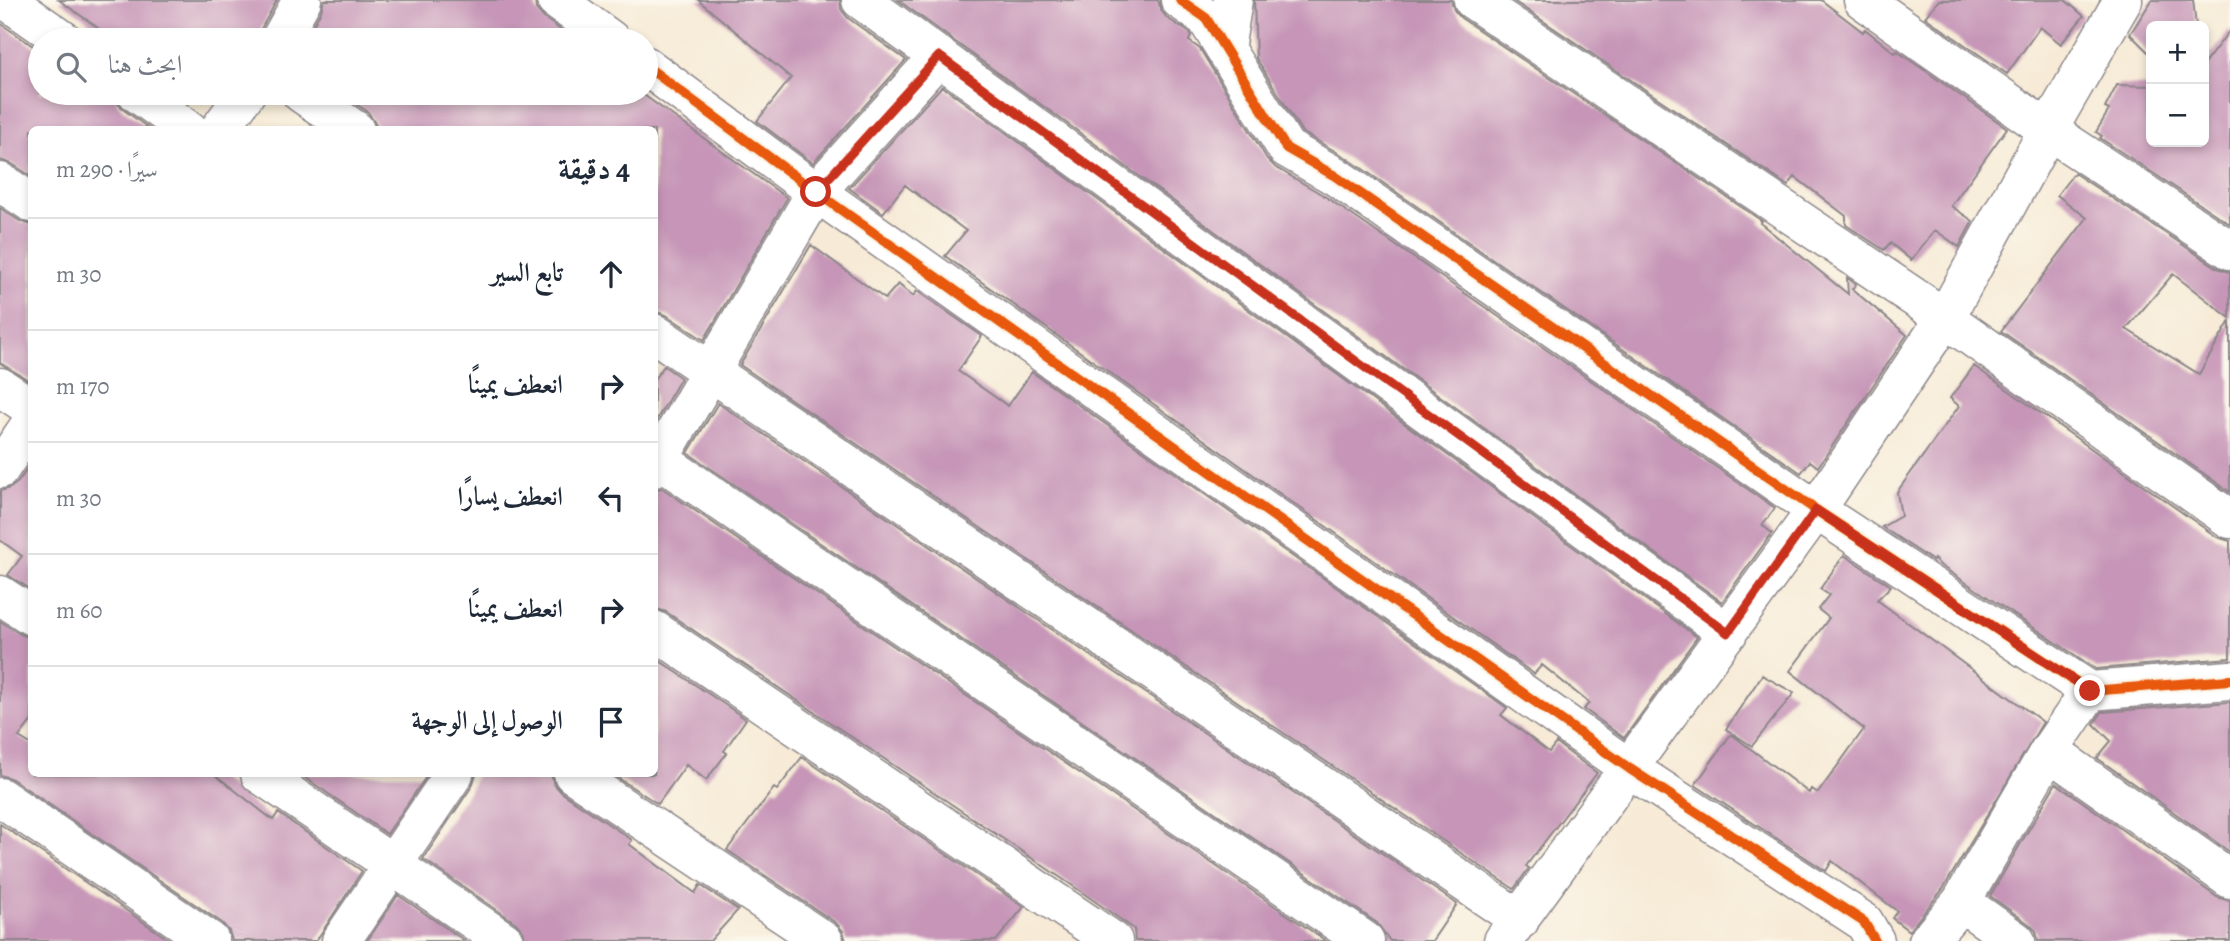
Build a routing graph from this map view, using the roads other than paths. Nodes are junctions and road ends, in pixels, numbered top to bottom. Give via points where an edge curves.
1 (6, 0) edge
2 (302, 0) edge
3 (556, 0) edge
4 (860, 0) edge
5 (1180, 0) edge
6 (1233, 0) edge
7 (1473, 0) edge
8 (1863, 0) edge
9 (2123, 0) edge
10 (46, 28) edge
11 (287, 28) edge
12 (594, 28) edge
13 (1225, 50) junction
14 (939, 56) junction
15 (658, 75) edge
16 (154, 105) edge
17 (237, 105) edge
18 (319, 105) edge
19 (183, 126) edge
20 (222, 126) edge
21 (349, 126) edge
22 (2048, 130) junction
23 (0, 182) edge
24 (816, 192) junction
25 (28, 200) edge
26 (2230, 250) edge
27 (1945, 318) junction
28 (658, 336) edge
29 (712, 372) junction
30 (0, 387) edge
31 (28, 405) edge
32 (28, 428) edge
33 (658, 458) edge
34 (658, 462) edge
35 (0, 468) edge
36 (1816, 510) junction
37 (2230, 519) edge
38 (0, 595) edge
39 (28, 613) edge
40 (658, 633) edge
41 (1728, 633) junction
42 (2230, 680) edge
43 (2090, 691) junction
44 (2049, 751) junction
45 (1630, 769) junction
46 (264, 777) edge
47 (452, 777) edge
48 (578, 777) edge
49 (0, 797) edge
50 (393, 865) junction
51 (2230, 879) edge
52 (1961, 902) junction
53 (1511, 930) edge
54 (210, 941) edge
55 (341, 941) edge
56 (505, 941) edge
57 (824, 941) edge
58 (1112, 941) edge
59 (1365, 941) edge
60 (1875, 941) edge
61 (1928, 941) edge
62 (2016, 941) edge

1 - 10 street
2 - 11 street
3 - 12 street
4 - 14 street
5 - 13 street via 1206,18
6 - 13 street
7 - 27 street
8 - 22 street
9 - 22 street
13 - 36 street via 1286,148 1335,176
14 - 24 street
14 - 41 street
15 - 24 street
16 - 19 street
17 - 20 street
18 - 21 street
22 - 26 street
22 - 27 street
23 - 25 street
24 - 29 street
24 - 45 street
27 - 36 street
27 - 37 street
28 - 29 street
29 - 33 street
29 - 53 street
30 - 31 street
32 - 35 street
34 - 59 street
36 - 41 street
36 - 43 street
38 - 39 street
40 - 58 street
41 - 45 street
42 - 43 street
43 - 44 street
44 - 51 street
44 - 52 street
45 - 53 street
45 - 60 street via 1864,922
46 - 50 street
47 - 50 street
48 - 57 street
49 - 54 street
50 - 55 street
50 - 56 street
52 - 61 street
52 - 62 street

